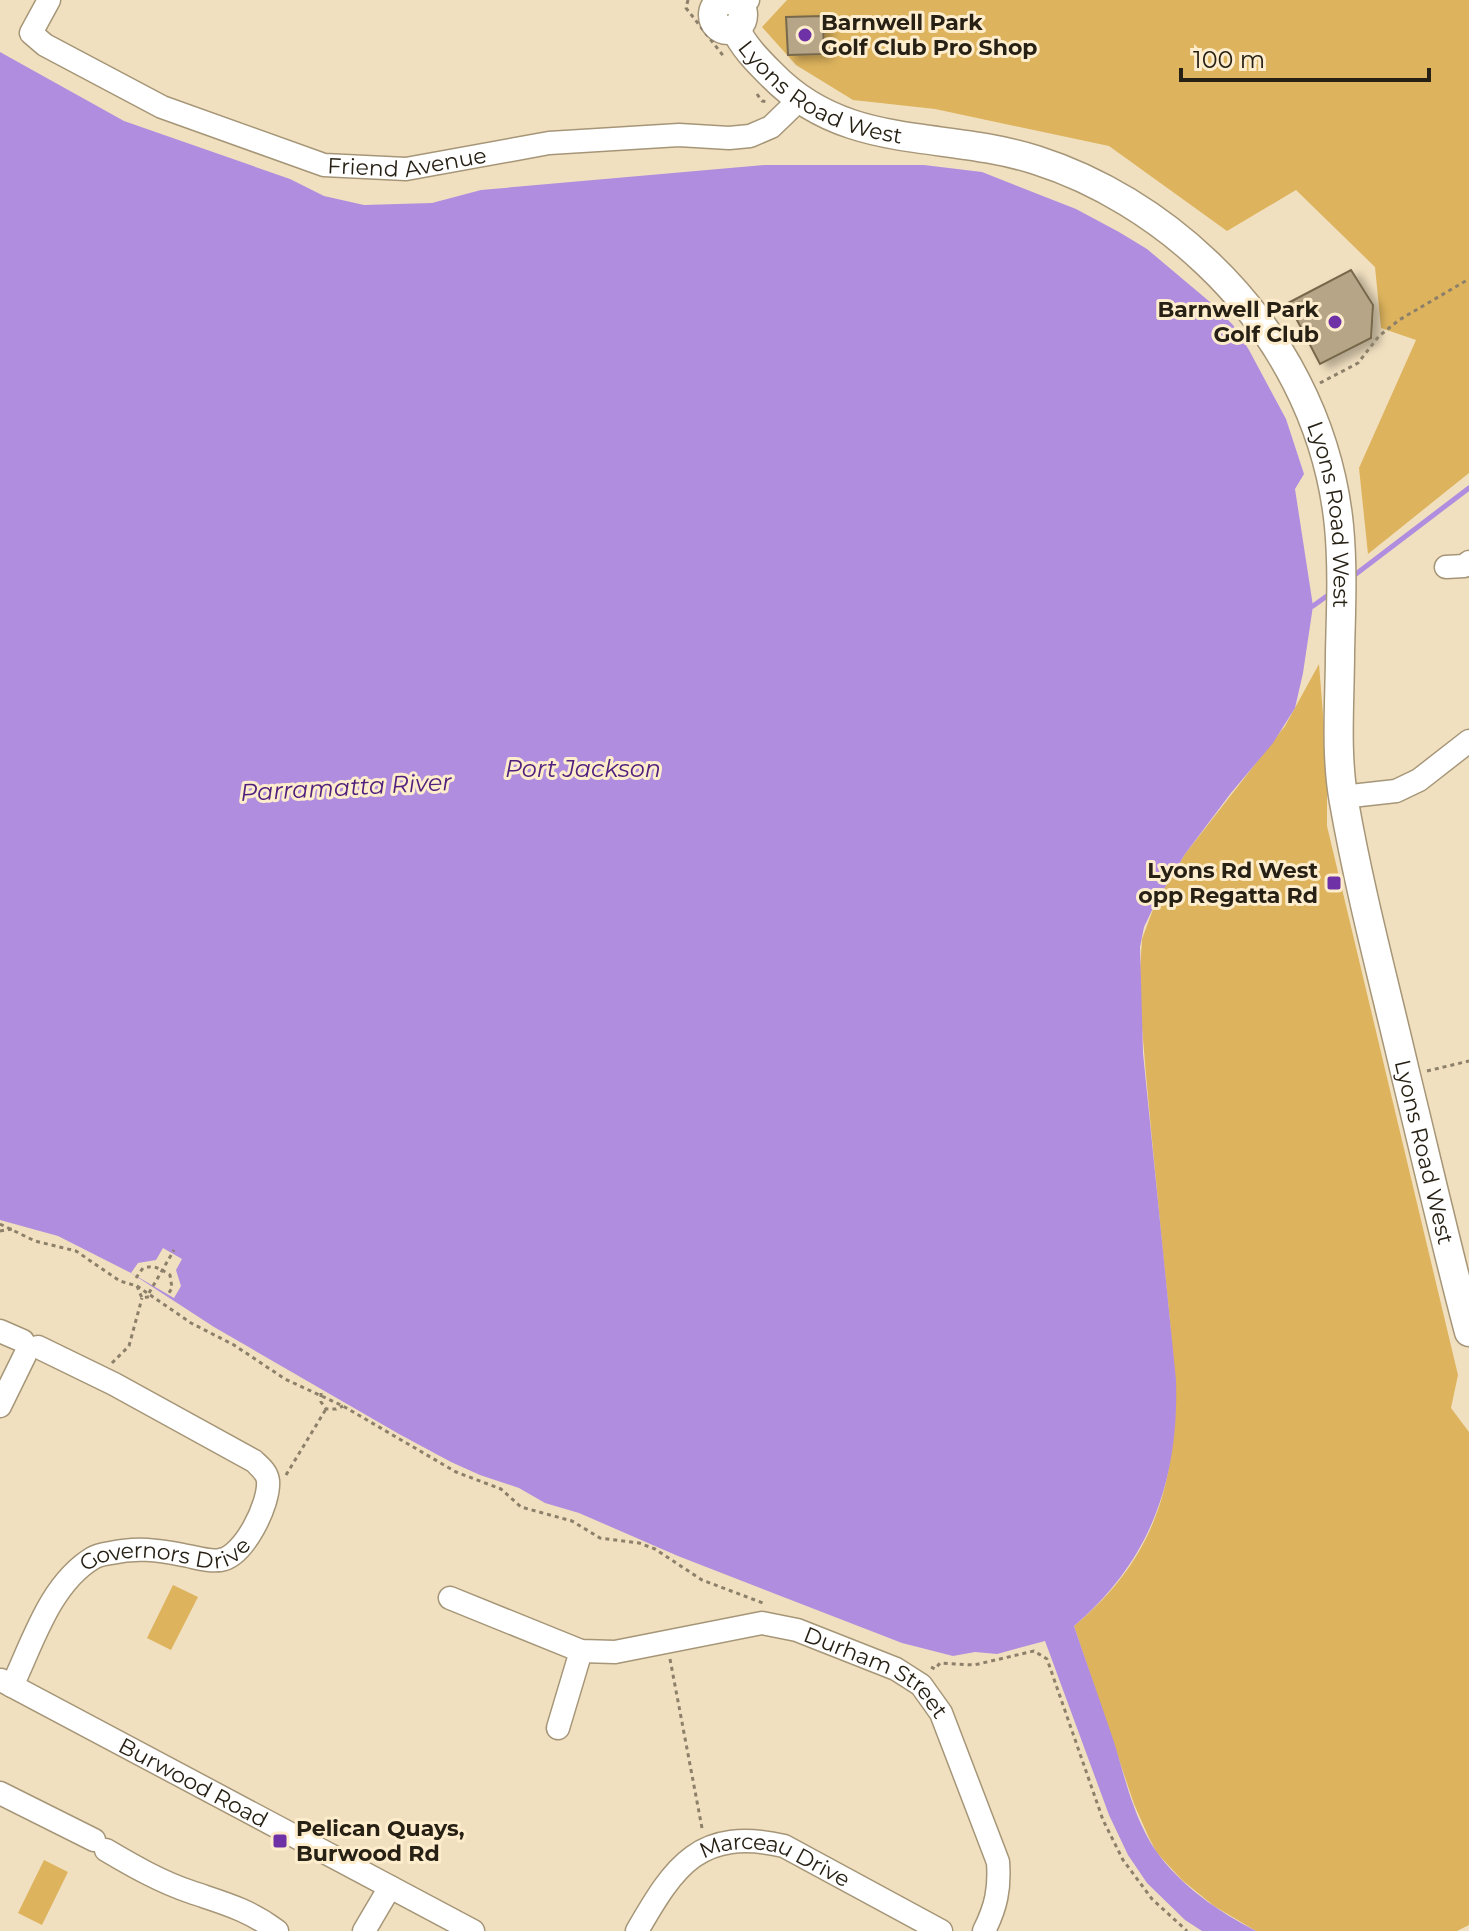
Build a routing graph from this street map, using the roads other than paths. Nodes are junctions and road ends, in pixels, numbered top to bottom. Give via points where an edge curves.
1 (49, 0) edge
2 (723, 8) edge
3 (800, 99) junction
4 (1469, 562) edge
5 (1446, 567) dead end
6 (1469, 741) edge
7 (1342, 797) junction
8 (0, 1331) edge
9 (1469, 1332) edge
10 (29, 1348) junction
11 (0, 1406) edge
12 (450, 1598) dead end
13 (581, 1651) junction
14 (6, 1683) edge
15 (558, 1728) dead end
16 (0, 1793) edge
17 (390, 1887) junction
18 (277, 1931) edge
19 (364, 1931) edge
20 (473, 1931) edge
21 (637, 1931) edge
22 (941, 1931) edge
23 (984, 1931) edge

1 - 3 street, Friend Avenue via 31,33 58,53 162,107 324,165 406,169 549,143 750,136 771,127
2 - 3 main road, Lyons Road West via 750,52
3 - 7 main road, Lyons Road West via 867,130 958,142 1078,176 1176,235 1240,298 1303,394 1332,484 1341,570
4 - 5 street
6 - 7 street via 1396,791
7 - 9 main road, Lyons Road West
8 - 10 street
10 - 11 street
10 - 14 street, Governors Drive via 104,1380 254,1461 268,1480 258,1517 235,1554 221,1560 130,1549 95,1556 67,1579
12 - 13 street, Durham Street
13 - 15 street
13 - 23 street, Durham Street via 615,1652 762,1623 797,1630 882,1663 921,1685 941,1713 998,1862 997,1906
14 - 17 street, Burwood Road
16 - 18 street via 156,1879 222,1901
17 - 19 street
17 - 20 street, Burwood Road
21 - 22 street, Marceau Drive via 669,1878 688,1860 706,1848 746,1841 784,1846

